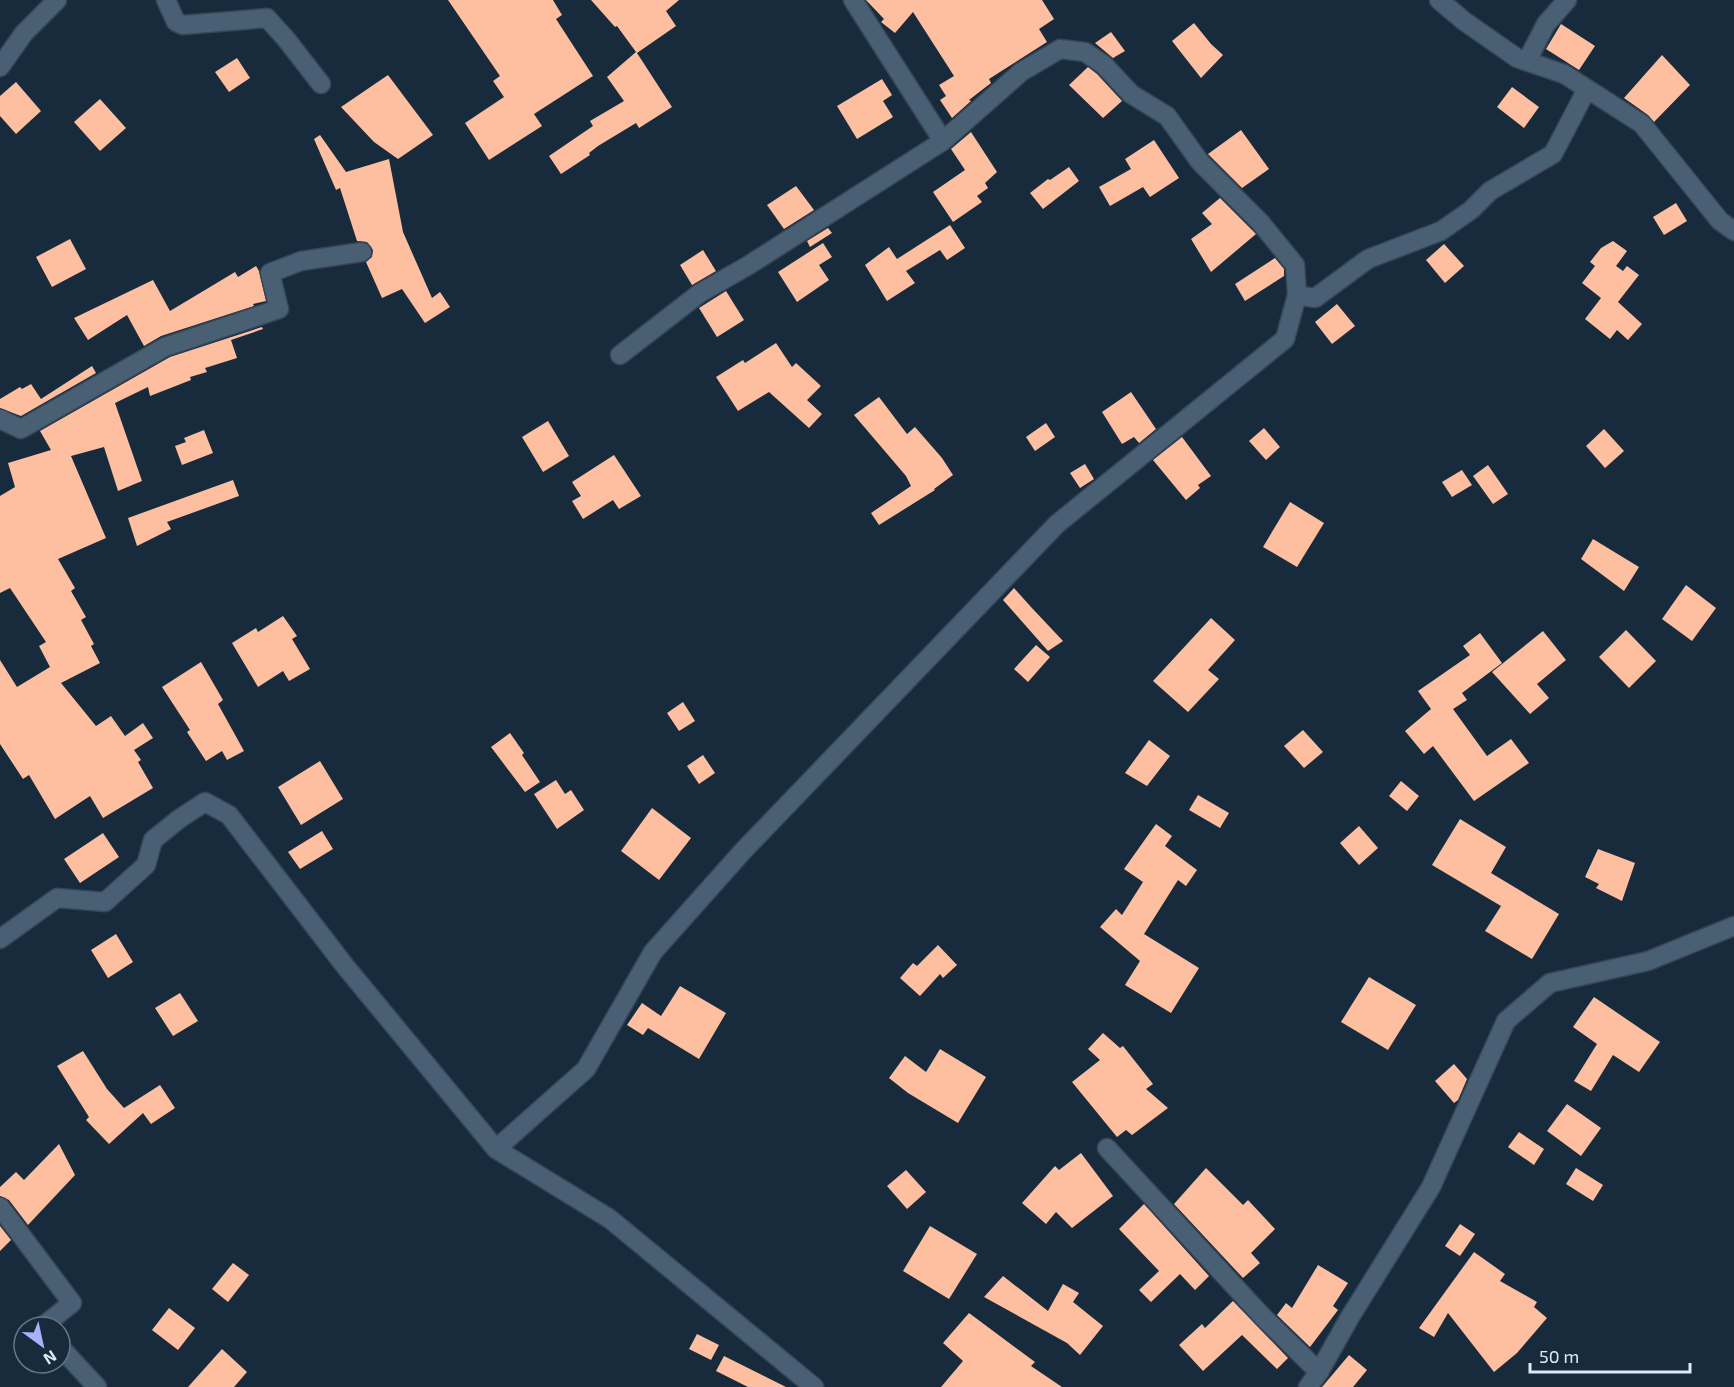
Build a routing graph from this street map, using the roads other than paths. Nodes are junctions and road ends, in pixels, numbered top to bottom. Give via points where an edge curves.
1 (57, 0) edge
2 (166, 0) edge
3 (1439, 0) edge
4 (1567, 0) edge
5 (862, 4) edge
6 (1527, 61) junction
7 (0, 67) edge
8 (321, 84) dead end
9 (1587, 89) junction
10 (943, 141) junction
11 (1734, 231) edge
12 (362, 252) dead end
13 (1297, 295) junction
14 (620, 355) dead end
15 (0, 419) edge
16 (1734, 926) edge
17 (0, 939) edge
18 (1107, 1148) dead end
19 (496, 1149) junction
20 (0, 1207) edge
21 (57, 1315) edge
22 (72, 1360) edge
23 (1319, 1372) junction
24 (97, 1387) edge
25 (814, 1387) edge
26 (1308, 1387) edge

1 - 7 street via 24,33
2 - 8 street via 176,22 183,26 267,18
3 - 6 street via 1517,58
4 - 6 street via 1546,24
5 - 10 street
6 - 9 street via 1564,74
9 - 11 street via 1642,124 1720,221
9 - 13 street via 1553,154 1490,191 1441,231 1368,259 1315,298
10 - 13 street via 1021,72 1060,49 1085,52 1104,65 1131,94 1167,116 1200,162 1260,222 1294,265
10 - 14 street via 700,293
12 - 15 street via 301,261 270,273 279,309 165,347 21,429
13 - 19 street via 1285,339 1057,524 743,851 653,952 586,1069
16 - 23 street via 1648,961 1550,983 1506,1021 1431,1187
17 - 19 street via 57,898 105,902 146,865 153,840 205,802 229,815 345,966
18 - 23 street
19 - 25 street via 610,1220
20 - 21 street via 72,1303
22 - 24 street
23 - 26 street

